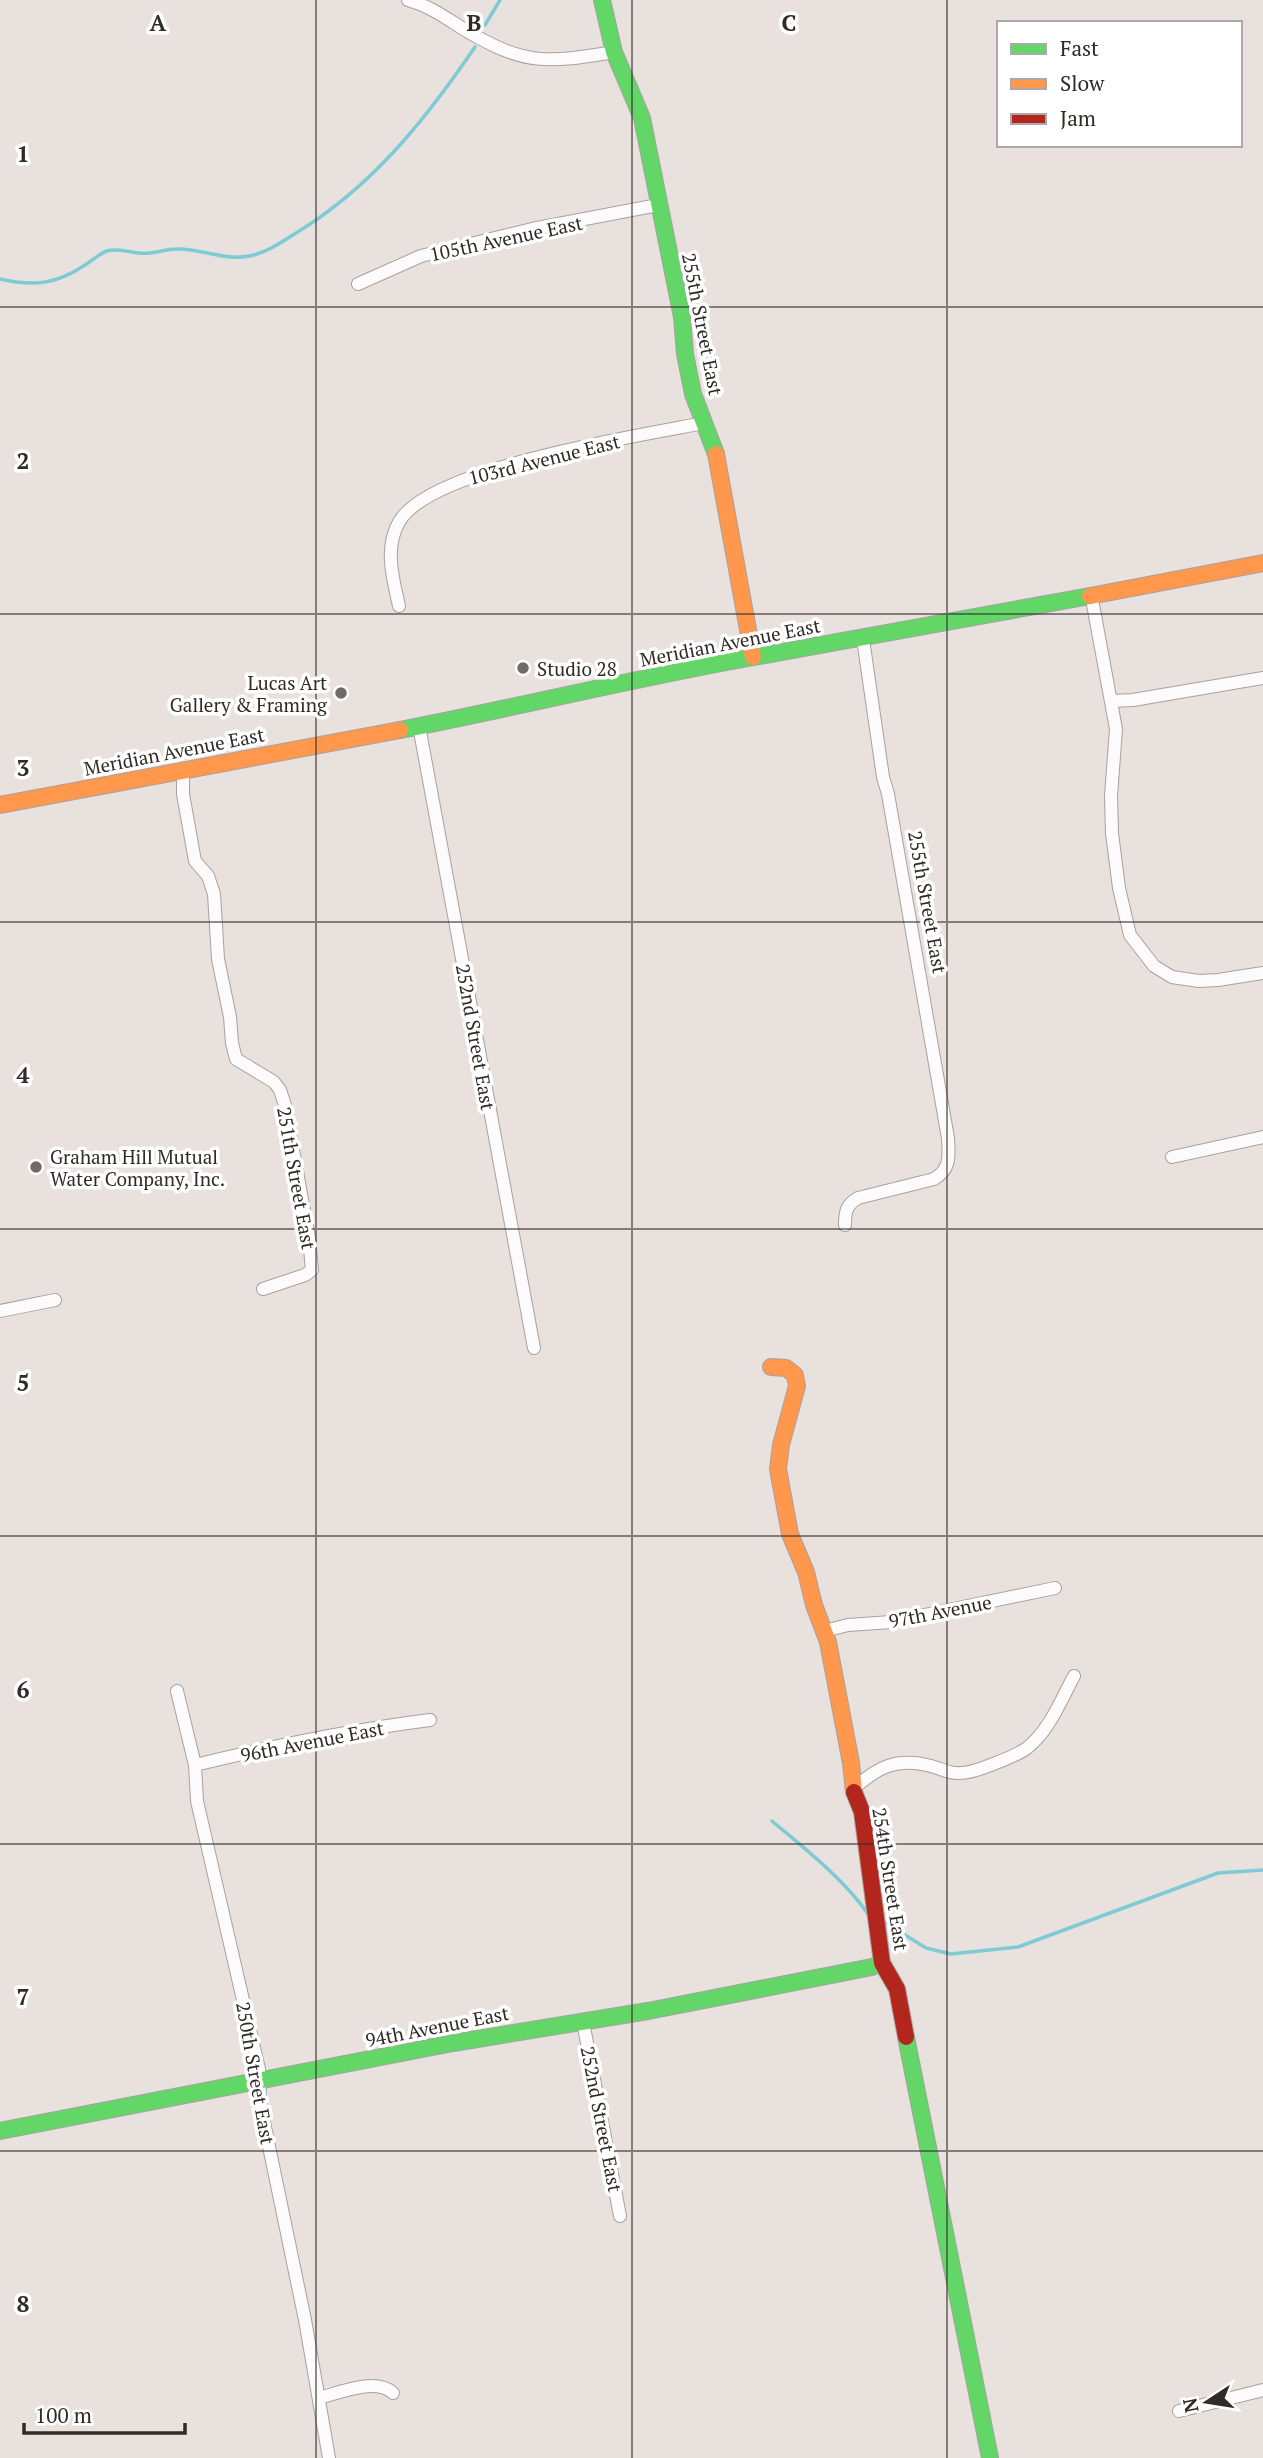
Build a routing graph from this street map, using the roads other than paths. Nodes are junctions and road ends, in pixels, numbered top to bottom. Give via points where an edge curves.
1 (408, 0) edge
2 (602, 0) edge
3 (425, 2) edge
4 (614, 52) junction
5 (658, 205) junction
6 (358, 284) dead end
7 (704, 423) junction
8 (1263, 563) edge
9 (1091, 594) junction
10 (399, 606) dead end
11 (863, 639) junction
12 (753, 657) junction
13 (1263, 678) edge
14 (1112, 701) junction
15 (419, 726) junction
16 (183, 771) junction
17 (0, 805) edge
18 (1263, 973) edge
19 (1263, 1137) edge
20 (1172, 1157) dead end
21 (845, 1225) dead end
22 (263, 1289) dead end
23 (55, 1300) dead end
24 (0, 1311) edge
25 (534, 1348) dead end
26 (771, 1367) dead end
27 (1055, 1588) dead end
28 (824, 1631) junction
29 (1074, 1676) dead end
30 (177, 1691) dead end
31 (430, 1720) dead end
32 (195, 1765) junction
33 (853, 1789) junction
34 (882, 1963) junction
35 (583, 2022) junction
36 (258, 2082) junction
37 (0, 2131) edge
38 (620, 2216) dead end
39 (1263, 2390) edge
40 (393, 2393) dead end
41 (319, 2398) junction
42 (1179, 2411) dead end
43 (329, 2458) edge
44 (990, 2458) edge

1 - 3 street
2 - 4 street, 255th Street East
3 - 4 street via 467,31 523,57 555,61
4 - 5 street, 255th Street East via 642,118
5 - 6 street, 105th Avenue East via 421,256
5 - 7 street, 255th Street East via 693,394
7 - 10 street, 103rd Avenue East via 602,442 481,473 437,490 407,512 393,537 392,571
7 - 12 street, 255th Street East via 715,448
8 - 9 street, Meridian Avenue East
9 - 11 street, Meridian Avenue East
9 - 14 street
11 - 12 street, Meridian Avenue East
11 - 21 street, 255th Street East via 948,1139 948,1161 944,1172 934,1178 858,1198 848,1206
12 - 15 street, Meridian Avenue East
13 - 14 street
14 - 18 street via 1116,729 1112,833 1130,935 1154,966 1172,977 1199,981
15 - 16 street, Meridian Avenue East
15 - 25 street, 252nd Street East
16 - 17 street, Meridian Avenue East
16 - 22 street, 251th Street East via 195,861 208,876 214,894 218,959 236,1059 280,1090 309,1238 312,1270
19 - 20 street
23 - 24 street
26 - 28 street, 254th Street East via 786,1368 795,1375 797,1386 778,1469 790,1534
27 - 28 street, 97th Avenue
28 - 33 street, 254th Street East
29 - 33 street via 1034,1741 1005,1760 955,1774 911,1762 900,1764 874,1771
30 - 32 street, 250th Street East
31 - 32 street, 96th Avenue East
32 - 36 street, 250th Street East via 197,1801 259,2069
33 - 34 street, 254th Street East via 862,1812
34 - 35 street, 94th Avenue East
34 - 44 street, 254th Street East via 897,1989
35 - 36 street, 94th Avenue East
35 - 38 street, 252nd Street East
36 - 37 street, 94th Avenue East
36 - 41 street, 250th Street East
39 - 42 street
40 - 41 street via 374,2386
41 - 43 street, 250th Street East

